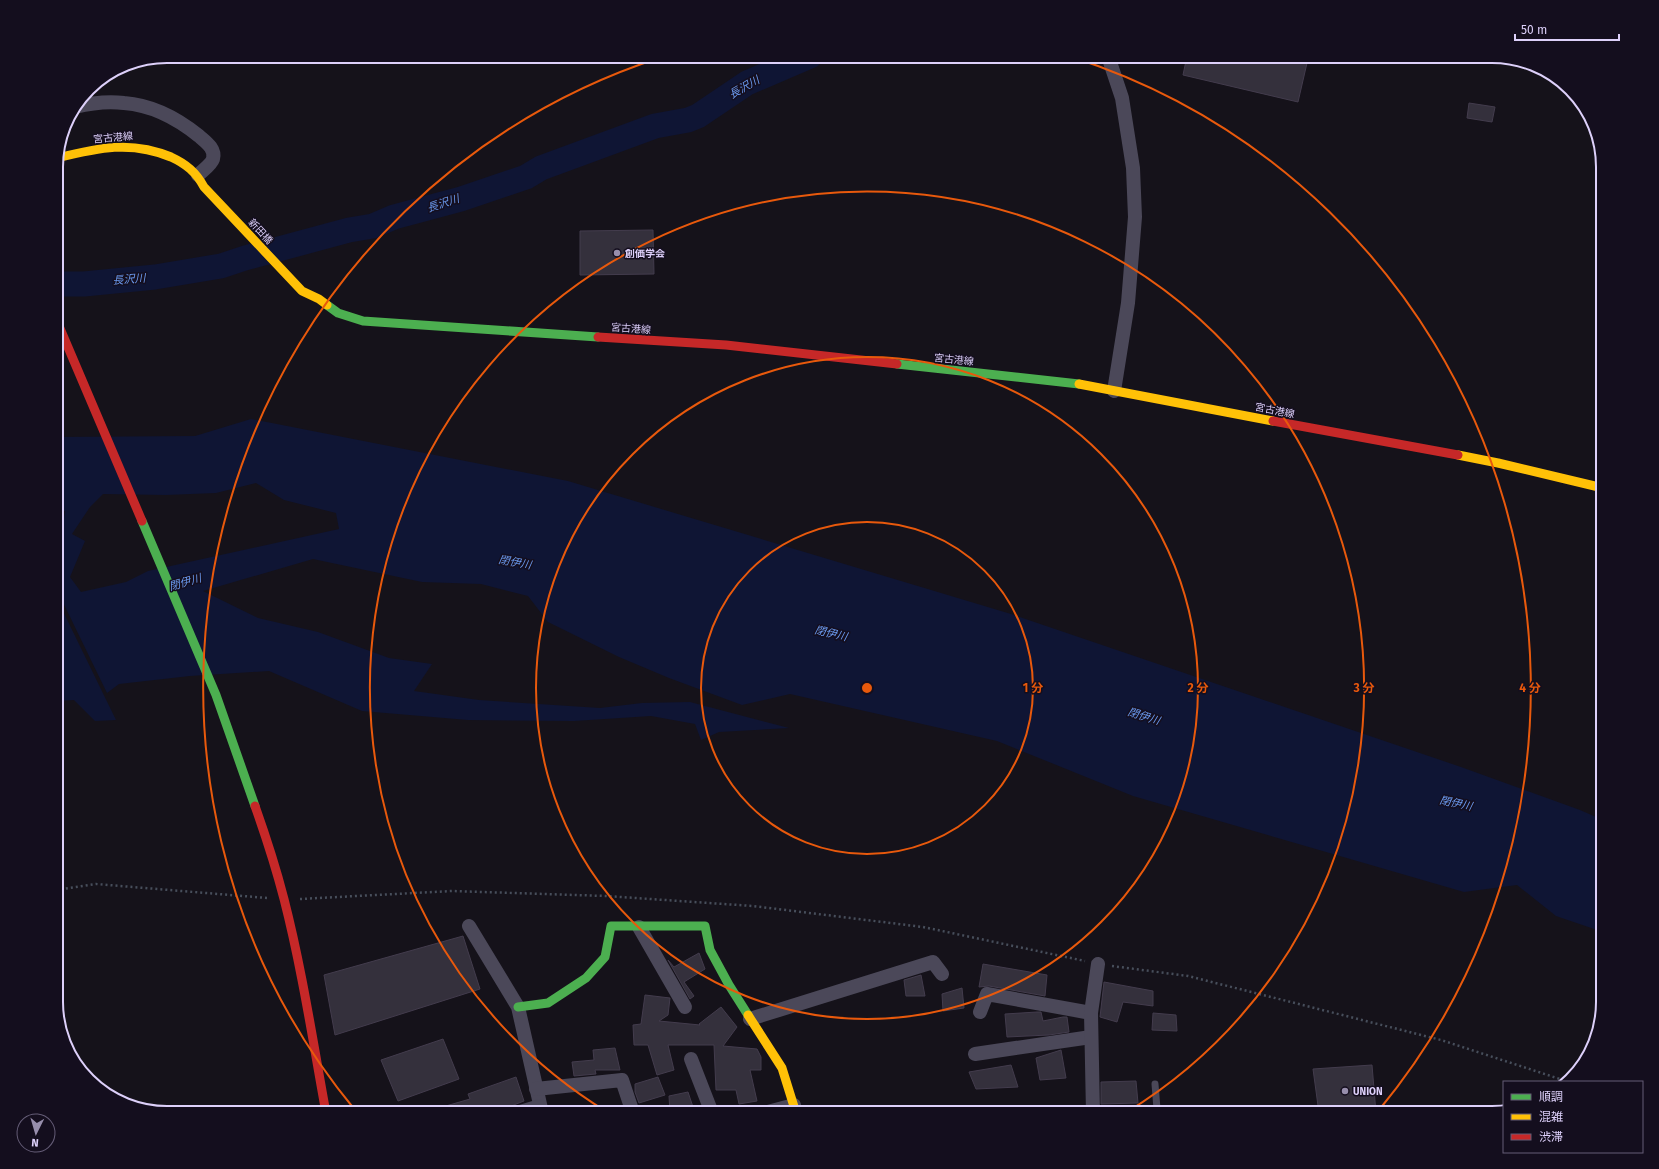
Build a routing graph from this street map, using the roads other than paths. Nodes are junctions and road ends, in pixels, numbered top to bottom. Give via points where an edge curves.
1 (1110, 63) edge
2 (84, 105) edge
3 (64, 156) edge
4 (201, 181) junction
5 (302, 291) joint
6 (63, 335) edge
7 (1114, 391) junction
8 (1596, 486) edge
9 (469, 926) dead end
10 (639, 927) junction
11 (1098, 964) road end
12 (942, 974) dead end
13 (518, 1007) junction
14 (684, 1007) dead end
15 (980, 1012) dead end
16 (1091, 1012) junction
17 (750, 1018) junction
18 (1091, 1037) junction
19 (975, 1054) dead end
20 (691, 1059) dead end
21 (1155, 1084) dead end
22 (536, 1089) junction
23 (325, 1106) edge
24 (540, 1106) edge
25 (631, 1106) edge
26 (709, 1106) edge
27 (794, 1106) edge
28 (1093, 1106) edge
29 (1157, 1106) edge

1 - 7 street via 1122,98 1133,168 1135,217 1128,303
2 - 4 street via 125,103 146,107 185,125 208,143 213,151 213,158
3 - 4 main road, 宮古港線 via 102,147 136,146 165,154 191,168
4 - 5 main road, 新田橋
5 - 7 main road, 宮古港線 via 319,298 338,313 363,321 726,345 1066,382
6 - 23 main road via 216,695 248,784 284,900
7 - 8 main road, 宮古港線 via 1498,463
9 - 13 street
10 - 13 main road via 611,926 605,957 586,978 548,1003
10 - 14 street
10 - 17 main road via 705,926 710,950
11 - 16 street
12 - 17 street via 933,962
13 - 22 street
15 - 16 street via 987,994
16 - 18 street
17 - 27 main road via 782,1068
18 - 19 street
18 - 28 street
20 - 26 street
21 - 29 lane
22 - 24 street
22 - 25 street via 622,1080

